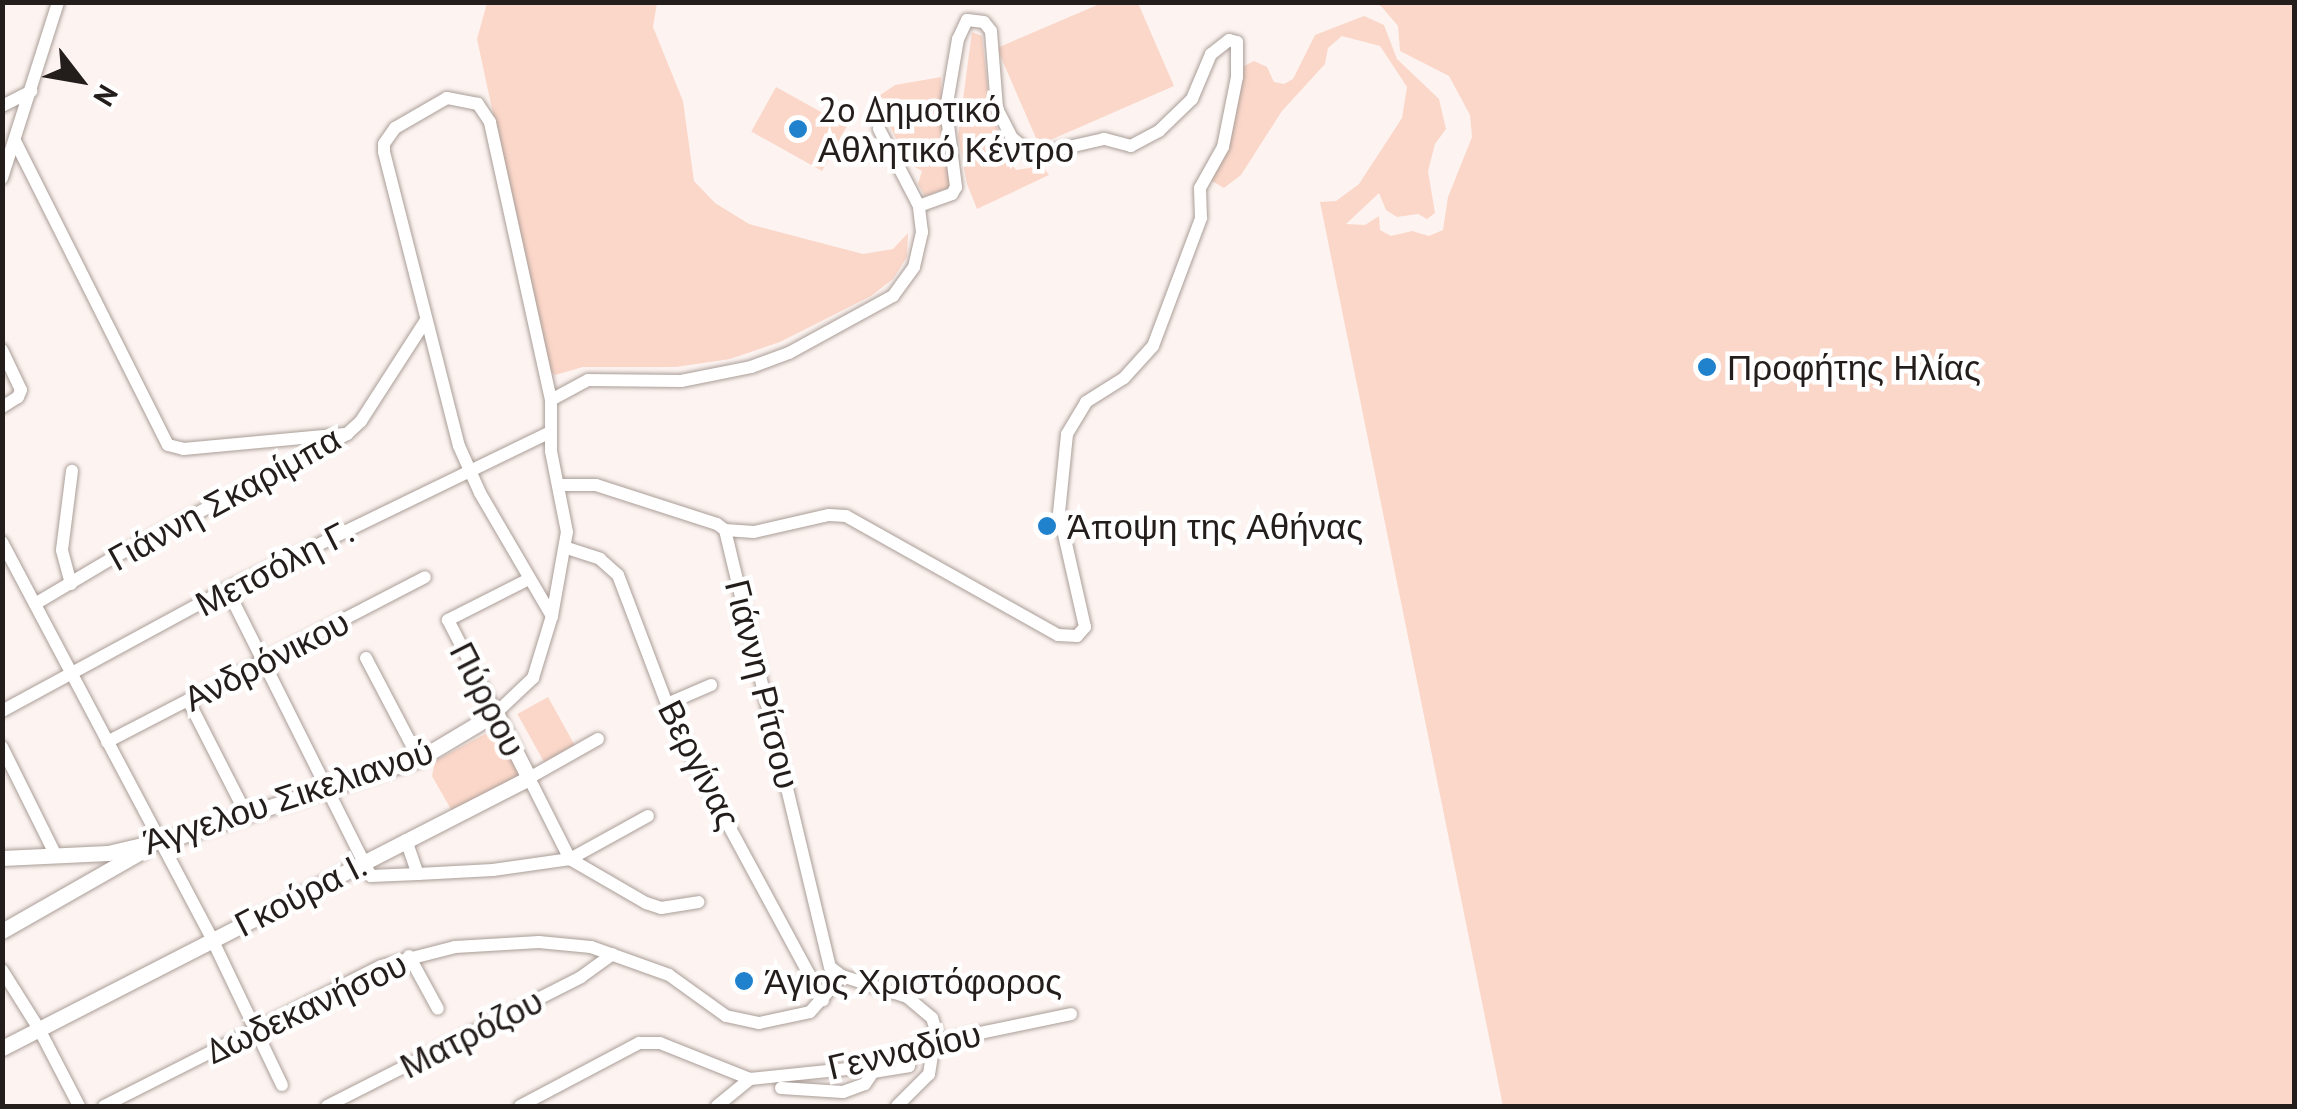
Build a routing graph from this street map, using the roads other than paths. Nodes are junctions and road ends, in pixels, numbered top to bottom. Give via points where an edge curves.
1 (58, 2) edge
2 (30, 90) junction
3 (2, 106) edge
4 (879, 129) dead end
5 (15, 141) junction
6 (2, 178) edge
7 (919, 206) junction
8 (426, 320) junction
9 (2, 350) edge
10 (551, 400) junction
11 (9, 403) edge
12 (550, 432) junction
13 (346, 434) junction
14 (468, 468) junction
15 (72, 471) dead end
16 (560, 484) junction
17 (725, 530) junction
18 (2, 542) edge
19 (566, 548) junction
20 (425, 577) dead end
21 (529, 579) junction
22 (70, 584) junction
23 (227, 589) junction
24 (34, 604) junction
25 (552, 616) junction
26 (366, 658) dead end
27 (264, 661) junction
28 (72, 671) junction
29 (710, 685) dead end
30 (188, 700) junction
31 (667, 704) junction
32 (2, 712) edge
33 (496, 714) junction
34 (598, 739) dead end
35 (107, 742) junction
36 (2, 747) edge
37 (419, 760) junction
38 (529, 778) junction
39 (328, 787) junction
40 (247, 816) junction
41 (648, 816) dead end
42 (406, 840) junction
43 (158, 843) junction
44 (56, 856) junction
45 (2, 858) edge
46 (570, 859) junction
47 (364, 860) junction
48 (418, 874) junction
49 (699, 902) dead end
50 (2, 930) edge
51 (212, 939) junction
52 (613, 954) junction
53 (410, 956) junction
54 (2, 970) edge
55 (842, 976) junction
56 (822, 1000) junction
57 (438, 1009) dead end
58 (1071, 1014) dead end
59 (40, 1028) junction
60 (254, 1030) junction
61 (937, 1042) junction
62 (2, 1048) edge
63 (911, 1050) junction
64 (750, 1079) junction
65 (282, 1086) dead end
66 (781, 1088) dead end
67 (79, 1106) edge
68 (104, 1106) edge
69 (327, 1106) edge
70 (520, 1106) edge
71 (718, 1106) edge
72 (897, 1106) edge

1 - 2 street
2 - 3 street
2 - 5 street
4 - 7 street
5 - 6 street
5 - 13 street via 168,445 184,450
7 - 10 street via 920,247 905,284 835,329 789,353 715,376 681,382 600,379
7 - 17 street via 956,187 946,109 966,20 976,18 991,30 997,108 1012,138 1033,155 1104,139 1131,146 1159,131 1192,98 1211,54 1237,42 1223,146 1200,188 1201,218 1153,346 1124,378 1086,402 1067,434 1059,513 1086,627 1077,636 1058,635 846,516 754,532
8 - 10 street via 384,144 395,128 438,102 468,98 490,122
8 - 13 street, Γιάννη Σκαρίμπα
8 - 14 street
9 - 11 street via 21,386
10 - 12 street
12 - 14 street, Μετσόλη Γ.
12 - 16 street
13 - 22 street, Γιάννη Σκαρίμπα
14 - 21 street
14 - 23 street, Μετσόλη Γ.
15 - 22 street via 62,550
16 - 17 street, Γιάννη Ρίτσου via 586,482
16 - 19 street, Άγγελου Σικελιανού
17 - 55 street, Γιάννη Ρίτσου via 824,950
18 - 24 street
19 - 25 street, Άγγελου Σικελιανού
19 - 31 street, Βεργίνας via 600,559 618,575
20 - 27 street, Ανδρόνικου
21 - 25 street
21 - 33 street, Πύρρου via 448,620
22 - 24 street, Γιάννη Σκαρίμπα
23 - 27 street
23 - 28 street, Μετσόλη Γ.
24 - 28 street
25 - 33 street, Άγγελου Σικελιανού via 532,678
26 - 37 street
27 - 30 street, Ανδρόνικου
27 - 39 street
28 - 32 street, Μετσόλη Γ.
28 - 35 street
29 - 31 street
30 - 35 street, Ανδρόνικου
30 - 40 street
31 - 56 street, Βεργίνας
33 - 37 street, Άγγελου Σικελιανού
33 - 38 street, Πύρρου
34 - 38 street, Γκούρα Ι.
35 - 43 street
36 - 44 street
37 - 39 street, Άγγελου Σικελιανού
38 - 42 street, Γκούρα Ι.
38 - 46 street, Πύρρου
39 - 40 street, Άγγελου Σικελιανού
39 - 47 street
40 - 43 street, Άγγελου Σικελιανού
41 - 46 street
42 - 47 street, Γκούρα Ι.
42 - 48 street
43 - 44 street, Άγγελου Σικελιανού
43 - 50 street
43 - 51 street
44 - 45 street, Άγγελου Σικελιανού
46 - 48 street
46 - 49 street via 661,908
47 - 48 street via 371,876
47 - 51 street, Γκούρα Ι.
51 - 59 street, Γκούρα Ι.
51 - 60 street
52 - 53 street, Δωδεκανήσου via 539,942
52 - 56 street, Δωδεκανήσου via 669,975 741,1020 798,1018
52 - 69 street, Ματρόζου
53 - 57 street
53 - 60 street, Δωδεκανήσου
54 - 59 street
55 - 56 street, Δωδεκανήσου
55 - 61 street via 922,1007
58 - 61 street, Γενναδίου
59 - 62 street, Γκούρα Ι.
59 - 67 street
60 - 65 street
60 - 68 street, Δωδεκανήσου
61 - 63 street, Γενναδίου
61 - 72 street via 929,1074
63 - 64 street, Γενναδίου via 856,1068
63 - 66 street via 909,1066 874,1072 844,1092
64 - 70 street, Γενναδίου via 660,1044 639,1043
64 - 71 street

